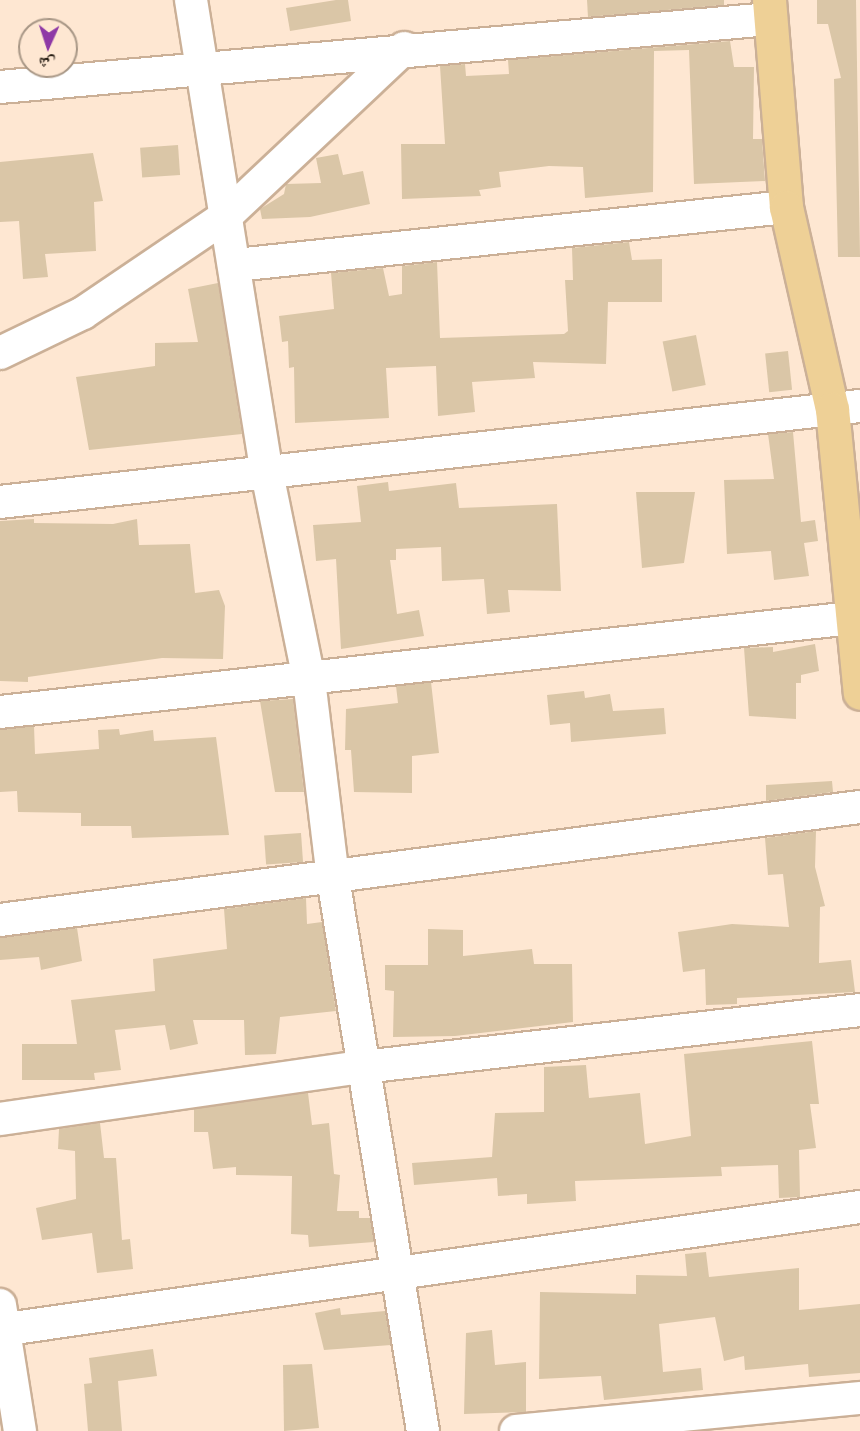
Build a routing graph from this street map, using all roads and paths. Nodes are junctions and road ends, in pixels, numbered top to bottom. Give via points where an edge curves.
1 (191, 0) edge
2 (770, 9) edge
3 (404, 48) junction
4 (201, 67) junction
5 (0, 87) edge
6 (786, 207) junction
7 (226, 216) junction
8 (236, 265) junction
9 (0, 353) edge
10 (846, 408) edge
11 (267, 473) junction
12 (0, 502) edge
13 (857, 617) edge
14 (309, 680) junction
15 (860, 693) edge
16 (0, 712) edge
17 (860, 807) edge
18 (333, 878) junction
19 (0, 920) edge
20 (860, 1010) edge
21 (363, 1067) junction
22 (0, 1119) edge
23 (860, 1207) edge
24 (395, 1270) junction
25 (1, 1321) edge
26 (860, 1398) edge
27 (20, 1431) edge
28 (423, 1431) edge
29 (516, 1431) edge

1 - 4 street
2 - 3 street
2 - 6 main road
3 - 4 street
3 - 7 street
4 - 5 street
4 - 7 street
6 - 8 street
6 - 10 main road
7 - 8 street
7 - 9 street via 82,313
8 - 11 street
10 - 11 street
10 - 13 main road
11 - 12 street
11 - 14 street
13 - 14 street
13 - 15 main road
14 - 16 street
14 - 18 street
17 - 18 street
18 - 19 street
18 - 21 street
20 - 21 street
21 - 22 street
21 - 24 street
23 - 24 street
24 - 25 street
24 - 28 street
25 - 27 street
26 - 29 street

